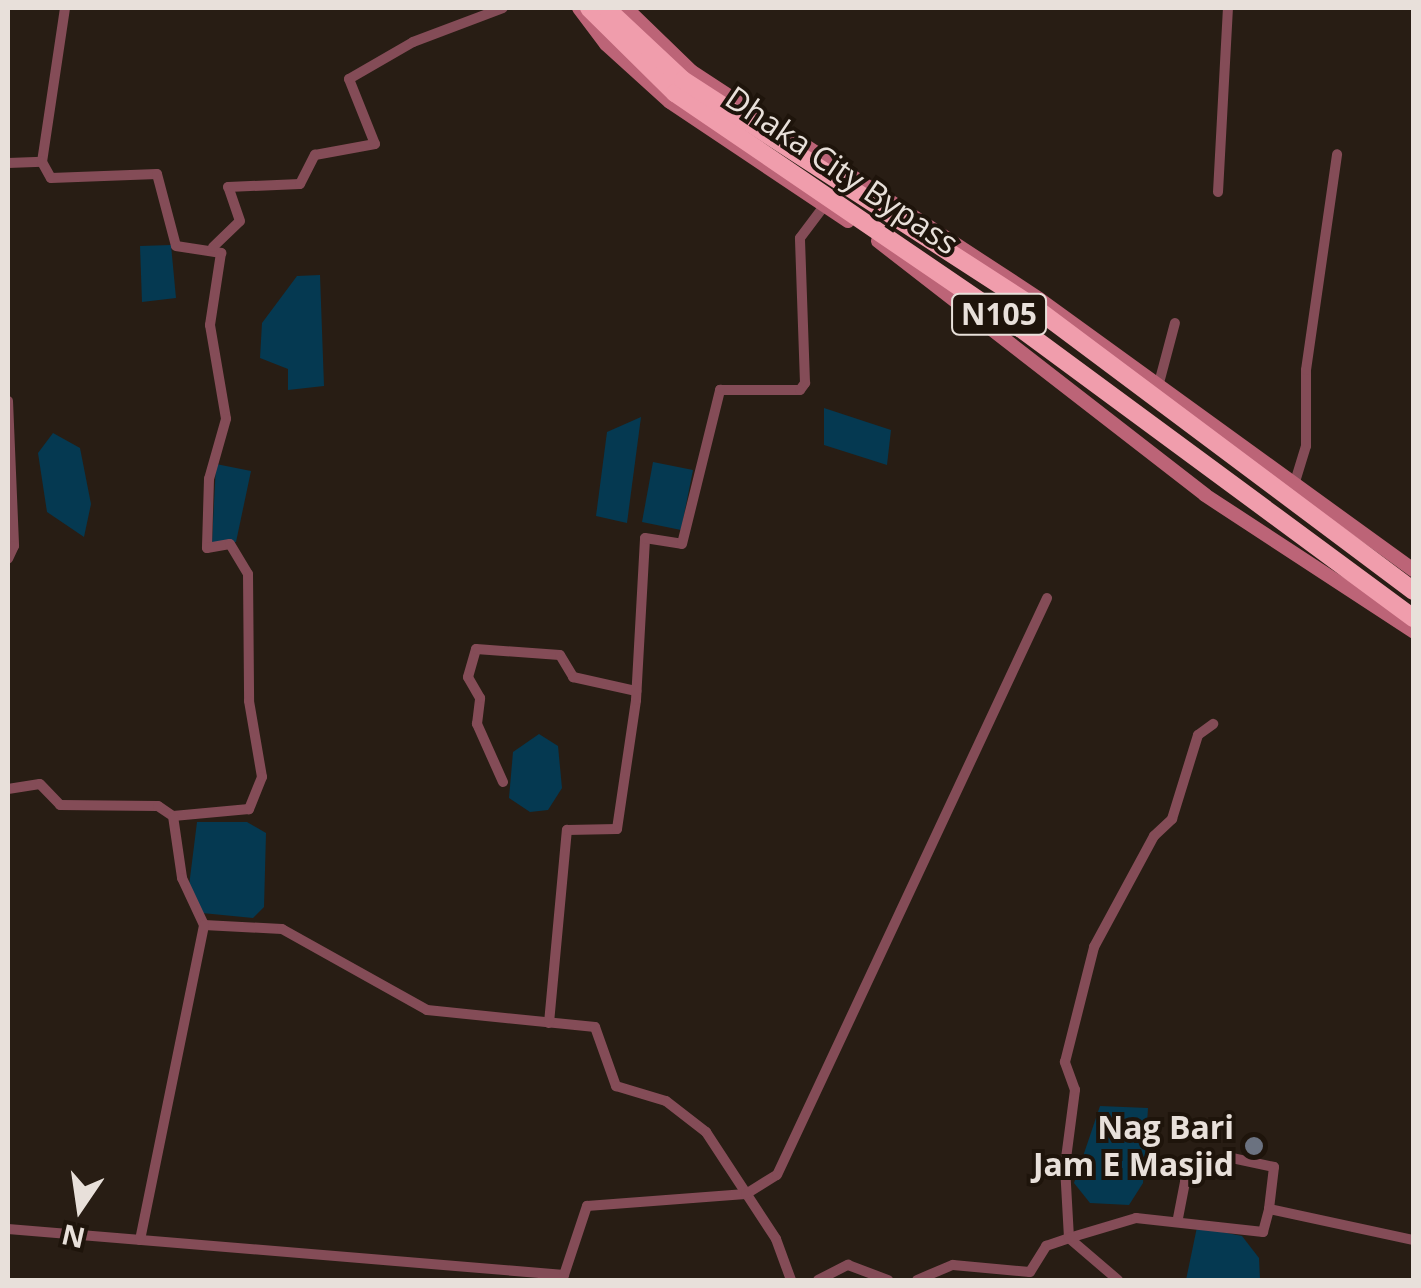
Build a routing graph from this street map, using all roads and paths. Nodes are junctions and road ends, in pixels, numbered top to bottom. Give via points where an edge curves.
1 (64, 8) edge
2 (503, 8) edge
3 (579, 8) edge
4 (589, 8) edge
5 (606, 8) edge
6 (626, 8) edge
7 (1228, 8) edge
8 (1337, 154) dead end
9 (42, 162) junction
10 (8, 163) edge
11 (1218, 192) dead end
12 (824, 206) junction
13 (213, 247) junction
14 (1175, 323) dead end
15 (1160, 383) junction
16 (8, 401) edge
17 (1294, 485) junction
18 (8, 559) edge
19 (1414, 570) edge
20 (1414, 590) edge
21 (1047, 598) dead end
22 (1414, 618) edge
23 (1414, 632) edge
24 (636, 691) junction
25 (1212, 724) dead end
26 (502, 782) dead end
27 (8, 789) edge
28 (173, 816) junction
29 (204, 925) junction
30 (550, 1022) junction
31 (746, 1194) junction
32 (1269, 1210) junction
33 (1178, 1218) junction
34 (8, 1229) edge
35 (1070, 1238) junction
36 (140, 1240) junction
37 (1414, 1240) edge
38 (791, 1280) edge
39 (818, 1280) edge
40 (888, 1280) edge
41 (917, 1280) edge
42 (1118, 1280) edge

1 - 9 street
2 - 13 street via 349,79 375,144 315,154 300,184 228,187 240,221
3 - 12 main road via 649,86
4 - 22 highway, Dhaka City Bypass / N105 via 676,93 1020,328
5 - 20 highway, Dhaka City Bypass / N105 via 683,80 1034,307
6 - 15 main road via 692,71
7 - 11 street
8 - 17 street via 1306,370 1306,446
9 - 10 street
9 - 13 street via 51,178 157,174 176,246
12 - 23 main road via 1205,495
12 - 24 street via 800,238 805,383 800,390 720,390 682,544 645,538
13 - 28 street via 221,253 210,325 226,419 209,479 207,548 230,544 248,574 249,700 262,777 249,809
14 - 15 street
15 - 17 main road
16 - 18 street via 14,546
17 - 19 main road
21 - 31 street via 802,1126 777,1175
24 - 26 street via 573,677 560,655 476,649 468,676 480,698 477,724
24 - 30 street via 617,828 567,830
25 - 35 street via 1198,735 1172,819 1154,836 1094,947 1066,1062 1076,1090 1065,1166
27 - 28 street via 40,784 60,805 158,806
28 - 29 street via 182,878
29 - 30 street via 282,928 408,1004
29 - 36 street
30 - 31 street via 595,1027 616,1086 666,1101 706,1132
31 - 36 street via 587,1206 564,1275
31 - 38 street
32 - 33 street via 1256,1233
32 - 33 street via 1274,1167 1232,1158 1185,1181
32 - 37 street
33 - 35 street via 1136,1218
34 - 36 street
35 - 41 street via 1046,1246 1022,1274 953,1264
35 - 42 street
39 - 40 street via 848,1266

